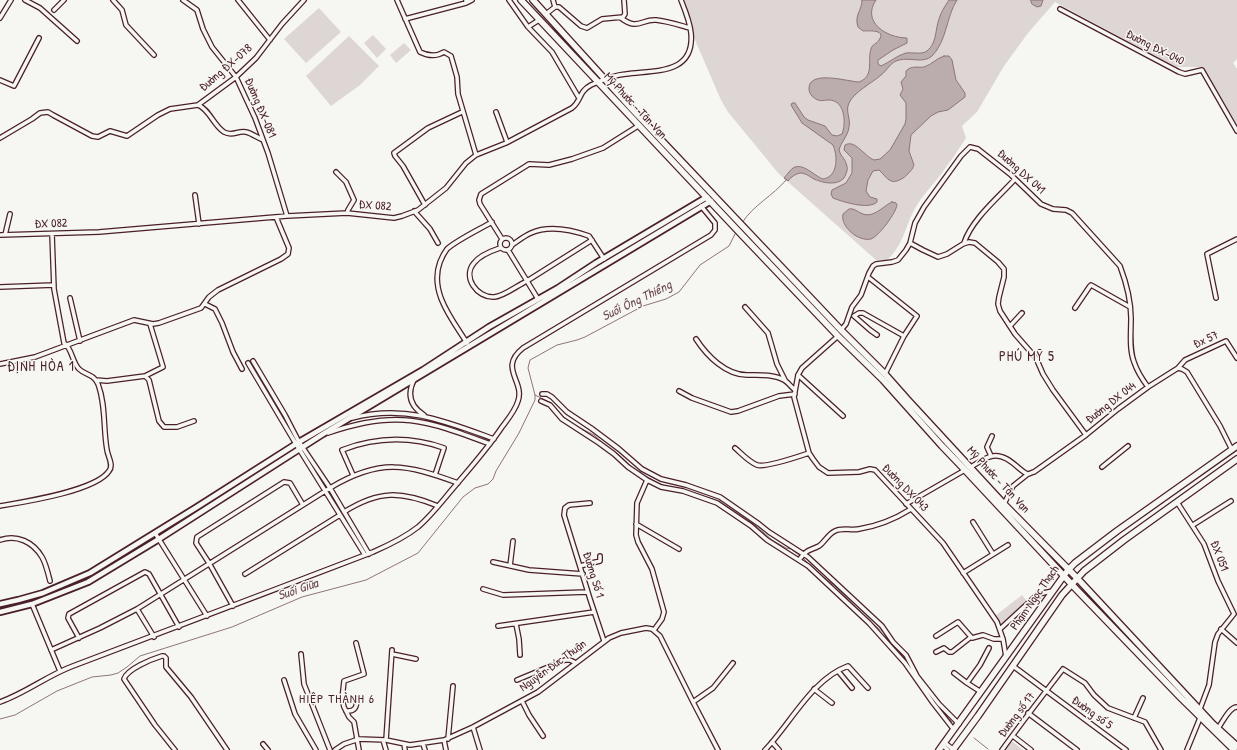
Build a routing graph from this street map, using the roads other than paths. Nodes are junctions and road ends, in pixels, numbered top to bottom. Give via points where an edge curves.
1 (11, 0) edge
2 (25, 0) edge
3 (64, 0) edge
4 (113, 0) edge
5 (182, 0) edge
6 (238, 0) edge
7 (304, 0) edge
8 (397, 0) edge
9 (472, 0) edge
10 (509, 0) edge
11 (521, 0) edge
12 (532, 0) edge
13 (553, 0) edge
14 (624, 0) edge
15 (681, 0) edge
16 (466, 2) edge
17 (555, 6) junction
18 (1060, 9) dead end
19 (54, 10) dead end
20 (546, 14) junction
21 (0, 18) edge
22 (621, 18) junction
23 (405, 19) junction
24 (539, 20) junction
25 (528, 27) junction
26 (690, 28) junction
27 (39, 38) dead end
28 (270, 40) junction
29 (76, 41) dead end
30 (154, 55) dead end
31 (236, 77) junction
32 (0, 80) edge
33 (604, 80) junction
34 (598, 82) junction
35 (579, 98) junction
36 (198, 105) junction
37 (462, 112) junction
38 (496, 112) dead end
39 (638, 126) junction
40 (1237, 131) edge
41 (0, 138) edge
42 (263, 140) junction
43 (507, 142) junction
44 (476, 155) junction
45 (336, 172) dead end
46 (1015, 179) junction
47 (195, 195) dead end
48 (709, 199) junction
49 (425, 205) junction
50 (701, 206) junction
51 (414, 211) junction
52 (347, 213) junction
53 (10, 214) dead end
54 (287, 216) junction
55 (276, 217) junction
56 (492, 222) junction
57 (199, 224) junction
58 (52, 234) junction
59 (2, 235) edge
60 (502, 239) junction
61 (1237, 239) edge
62 (592, 240) junction
63 (910, 242) junction
64 (438, 243) dead end
65 (964, 243) junction
66 (512, 245) junction
67 (630, 246) junction
68 (500, 248) junction
69 (508, 250) junction
70 (604, 259) junction
71 (868, 277) junction
72 (527, 281) junction
73 (54, 284) junction
74 (0, 287) edge
75 (70, 298) dead end
76 (1216, 298) dead end
77 (539, 301) junction
78 (205, 304) junction
79 (745, 307) dead end
80 (1130, 307) junction
81 (1075, 308) dead end
82 (850, 313) junction
83 (1022, 313) dead end
84 (854, 316) junction
85 (150, 324) junction
86 (1010, 326) junction
87 (841, 330) junction
88 (876, 335) dead end
89 (838, 336) junction
90 (904, 336) junction
91 (696, 339) dead end
92 (80, 341) junction
93 (467, 343) junction
94 (67, 345) junction
95 (1237, 358) edge
96 (253, 361) dead end
97 (248, 363) dead end
98 (0, 364) edge
99 (1178, 368) junction
100 (242, 369) dead end
101 (885, 374) junction
102 (798, 375) junction
103 (145, 376) junction
104 (96, 380) junction
105 (414, 380) junction
106 (785, 380) junction
107 (1148, 387) junction
108 (679, 391) dead end
109 (795, 392) junction
110 (542, 394) dead end
111 (541, 401) dead end
112 (428, 416) junction
113 (843, 416) dead end
114 (348, 419) junction
115 (194, 421) dead end
116 (323, 434) junction
117 (1086, 435) junction
118 (992, 436) dead end
119 (494, 439) junction
120 (298, 443) junction
121 (490, 444) junction
122 (1128, 446) dead end
123 (302, 448) junction
124 (735, 448) dead end
125 (1235, 448) edge
126 (809, 453) junction
127 (991, 456) junction
128 (1237, 458) edge
129 (1102, 467) dead end
130 (968, 468) junction
131 (1028, 474) junction
132 (353, 475) junction
133 (435, 475) junction
134 (647, 480) junction
135 (458, 483) junction
136 (330, 488) junction
137 (325, 491) junction
138 (1231, 501) dead end
139 (1177, 502) junction
140 (590, 503) dead end
141 (906, 504) junction
142 (1004, 504) junction
143 (303, 505) junction
144 (0, 506) edge
145 (438, 506) junction
146 (911, 509) junction
147 (344, 512) junction
148 (340, 514) junction
149 (973, 522) dead end
150 (636, 524) junction
151 (1193, 525) junction
152 (1117, 532) junction
153 (155, 533) junction
154 (159, 539) junction
155 (0, 540) edge
156 (1124, 540) junction
157 (513, 541) dead end
158 (1008, 545) dead end
159 (679, 549) dead end
160 (367, 554) junction
161 (803, 554) junction
162 (993, 554) junction
163 (600, 556) dead end
164 (799, 560) junction
165 (493, 562) dead end
166 (209, 563) junction
167 (510, 566) junction
168 (580, 566) junction
169 (1068, 570) junction
170 (963, 572) junction
171 (245, 574) dead end
172 (583, 574) junction
173 (1064, 575) junction
174 (184, 578) junction
175 (1077, 578) junction
176 (50, 581) dead end
177 (1072, 584) junction
178 (483, 589) dead end
179 (1052, 591) junction
180 (588, 592) junction
181 (160, 594) junction
182 (0, 604) edge
183 (32, 604) junction
184 (233, 606) junction
185 (136, 609) junction
186 (0, 612) edge
187 (594, 612) junction
188 (207, 616) junction
189 (1235, 616) edge
190 (516, 624) junction
191 (498, 626) dead end
192 (179, 627) junction
193 (1000, 629) junction
194 (1221, 629) junction
195 (654, 630) junction
196 (936, 636) dead end
197 (154, 637) junction
198 (79, 638) junction
199 (971, 638) junction
200 (1003, 639) junction
201 (604, 641) junction
202 (356, 643) dead end
203 (1237, 643) edge
204 (989, 648) dead end
205 (51, 650) junction
206 (936, 652) dead end
207 (301, 654) dead end
208 (520, 655) dead end
209 (1006, 658) junction
210 (416, 659) dead end
211 (576, 663) junction
212 (733, 663) dead end
213 (1013, 666) junction
214 (60, 671) junction
215 (838, 671) junction
216 (954, 673) dead end
217 (284, 680) dead end
218 (517, 680) dead end
219 (967, 683) junction
220 (453, 686) dead end
221 (852, 688) dead end
222 (868, 688) dead end
223 (814, 689) junction
224 (981, 692) junction
225 (1047, 692) junction
226 (358, 698) dead end
227 (1143, 698) dead end
228 (522, 701) junction
229 (0, 702) edge
230 (693, 702) junction
231 (832, 703) dead end
232 (1237, 707) edge
233 (1200, 709) junction
234 (346, 711) junction
235 (1028, 713) junction
236 (1134, 718) junction
237 (1200, 718) junction
238 (959, 724) junction
239 (474, 727) junction
240 (1218, 728) junction
241 (954, 730) junction
242 (543, 736) dead end
243 (1012, 736) junction
244 (446, 739) junction
245 (356, 740) junction
246 (384, 740) junction
247 (772, 742) junction
248 (263, 744) dead end
249 (404, 744) junction
250 (423, 744) junction
251 (942, 746) edge
252 (1237, 746) edge
253 (175, 750) edge
254 (227, 750) edge
255 (268, 750) edge
256 (316, 750) edge
257 (330, 750) edge
258 (335, 750) edge
259 (359, 750) edge
260 (386, 750) edge
261 (406, 750) edge
262 (425, 750) edge
263 (446, 750) edge
264 (480, 750) edge
265 (718, 750) edge
266 (765, 750) edge
267 (779, 750) edge
268 (948, 750) edge
269 (953, 750) edge
270 (1002, 750) edge
271 (1031, 750) edge
272 (1077, 750) edge
273 (1126, 750) edge
274 (1161, 750) edge
275 (1187, 750) edge
276 (1234, 750) edge

1 - 21 street
2 - 29 street via 40,8
3 - 19 street
4 - 30 street via 122,10 126,25
5 - 31 street, Đường ĐX-081 via 196,10 202,29 212,46
6 - 28 street
7 - 28 street, Đường ĐX-078
8 - 23 street
9 - 16 street
10 - 25 street
11 - 24 main road, Mỹ Phước - Tân Vạn
12 - 20 main road, Mỹ Phước - Tân Vạn
13 - 17 street
14 - 22 street via 625,14
15 - 26 street, ĐX 082
16 - 23 street
17 - 20 street
17 - 22 street via 561,8 584,28 602,19
18 - 40 street, Đường ĐX-040 via 1179,72 1185,74 1202,70
20 - 33 main road, Mỹ Phước - Tân Vạn
22 - 26 street via 629,23 656,20
23 - 37 street via 420,52 438,56 444,52 451,56
24 - 25 street
24 - 34 main road, Mỹ Phước - Tân Vạn
25 - 35 street via 552,52
26 - 33 street, ĐX 082 via 690,46 683,62 670,69 614,76
27 - 32 street via 14,86
28 - 31 street, Đường ĐX-078
31 - 36 street, Đường ĐX-078
31 - 42 street, Đường ĐX-081
33 - 34 street, ĐX 082
33 - 87 main road, Mỹ Phước - Tân Vạn
34 - 35 street, ĐX 082 via 583,90
34 - 39 main road, Mỹ Phước - Tân Vạn
35 - 43 street, ĐX 082 via 572,108
36 - 41 street, Đường ĐX-078 via 170,109 127,136 110,131 98,137 92,136 44,112
36 - 42 street via 204,107 223,132 231,135 246,132
37 - 44 street
37 - 49 street via 428,128 394,153
38 - 43 street
39 - 48 main road, Mỹ Phước - Tân Vạn
39 - 56 street via 603,148 572,159 549,165 529,164 484,192 479,200
42 - 54 street, Đường ĐX-081
43 - 44 street, ĐX 082
44 - 49 street, ĐX 082 via 466,163 446,188
45 - 52 street via 346,182 354,200
46 - 63 street, Đường DX 041 via 978,149 970,147 924,207 915,223
46 - 65 street via 974,223
46 - 80 street, Đường DX 041 via 1041,204 1072,213 1120,266
47 - 57 street
48 - 50 street
48 - 67 street
48 - 89 main road, Mỹ Phước - Tân Vạn
49 - 51 street, ĐX 082
50 - 67 street
50 - 119 street via 715,222 715,230 711,235 518,353 512,369 518,388 518,399 511,416
51 - 52 street, ĐX 082 via 394,218
51 - 64 street
52 - 54 street, ĐX 082
53 - 59 street
54 - 55 street, ĐX 082
55 - 57 street, ĐX 082
55 - 78 street via 289,248 288,254 218,290
56 - 60 street
56 - 93 street via 450,247 443,254 438,266 440,297
57 - 58 street, ĐX 082
58 - 59 street, ĐX 082
58 - 73 street
60 - 66 street via 509,239
60 - 68 street
61 - 76 street via 1207,254
62 - 66 street via 578,232 546,229 532,233
62 - 70 street
62 - 72 street
63 - 65 street via 938,257
63 - 71 street via 898,260 876,264
65 - 86 street via 976,243 1004,269 998,304
66 - 69 street
67 - 70 street
67 - 77 street
68 - 69 street
68 - 72 street via 474,262 470,276 476,291 494,297
69 - 72 street
70 - 77 street
71 - 82 street
71 - 90 street via 916,315
72 - 77 street
73 - 74 street
73 - 94 street via 62,337
75 - 92 street
77 - 93 street via 489,327
77 - 105 street
78 - 85 street via 187,314
78 - 100 street via 215,309
79 - 106 street via 768,333 777,364
80 - 81 street via 1091,285
80 - 107 street, Đường DX 041 via 1133,361
82 - 84 street
82 - 87 street
83 - 86 street
84 - 88 street
84 - 90 street via 862,313
85 - 92 street via 134,320
85 - 103 street via 162,366
86 - 117 street via 1036,358 1053,390
87 - 101 main road, Mỹ Phước - Tân Vạn
89 - 102 street, Đường DX 043 via 802,368
89 - 130 main road, Mỹ Phước - Tân Vạn via 883,380 942,446
90 - 101 street
91 - 106 street via 708,354 726,369 742,375 762,375
92 - 94 street
93 - 120 street
94 - 98 street via 35,357
94 - 104 street via 79,369
95 - 99 street, Đx 57 via 1226,341 1185,360
96 - 120 street via 285,415
97 - 120 street
99 - 107 street, Đường DX 044
99 - 125 street via 1187,372
101 - 130 main road, Mỹ Phước - Tân Vạn
102 - 109 street, Đường DX 043
102 - 113 street
103 - 104 street
103 - 115 street via 149,380 159,421 164,427 177,427
104 - 144 street via 103,402 111,466 109,471 83,487
105 - 112 street via 410,392 412,402 419,412
105 - 114 street
106 - 109 street
107 - 117 street, Đường DX 044
108 - 109 street via 731,412
109 - 126 street, Đường DX 043 via 796,408
110 - 161 street via 552,397 567,412 613,444 642,469 661,479 720,497
111 - 134 street via 550,404 562,419 599,443
112 - 114 street via 391,413
112 - 119 street
114 - 116 street
116 - 121 street via 364,422 400,419 436,425
116 - 123 street
117 - 131 street, Đường DX 044
118 - 127 street via 987,448
119 - 121 street
120 - 123 street
120 - 153 street
121 - 135 street
122 - 129 street
123 - 136 street
123 - 137 street
123 - 154 street
124 - 126 street via 760,466
125 - 128 main road
125 - 152 main road, Phạm Ngọc Thạch
126 - 141 street, Đường DX 043 via 819,467 828,473 875,470
127 - 130 street
127 - 131 street via 997,455 1007,459
128 - 139 main road, Phạm Ngọc Thạch
130 - 141 street
130 - 142 main road, Mỹ Phước - Tân Vạn
130 - 173 main road, Mỹ Phước - Tân Vạn
131 - 142 street, Đường DX 044 via 1013,486
132 - 133 street via 397,467
132 - 133 street via 342,450 371,441 393,439 423,442 444,448
132 - 136 street
133 - 135 street
134 - 150 street via 637,503
134 - 164 street via 661,487 683,491 717,503
135 - 145 street
136 - 137 street
136 - 147 street
137 - 143 street
137 - 148 street
138 - 151 street
139 - 151 street, ĐX 051
139 - 156 main road, Phạm Ngọc Thạch
140 - 168 street, Đường Số 1 via 569,505 565,508 564,514
141 - 146 street, Đường DX 043
142 - 169 main road, Mỹ Phước - Tân Vạn
143 - 166 street
143 - 166 street via 290,483 284,482 197,537 196,543
145 - 147 street via 414,497 388,495 367,500
145 - 160 street via 411,532
146 - 161 street via 876,526 858,530 836,530 819,546
146 - 170 street, Đường DX 043 via 943,543
147 - 160 street
148 - 160 street
148 - 171 street
149 - 162 street
150 - 159 street
150 - 195 street via 637,539 652,569 664,612
151 - 189 street, ĐX 051 via 1204,544
152 - 156 main road
152 - 169 main road, Phạm Ngọc Thạch
153 - 154 street
153 - 182 street via 82,577 43,593
154 - 174 street
154 - 183 street via 88,582
155 - 176 street via 15,538 30,544 43,558
156 - 175 main road, Phạm Ngọc Thạch
157 - 167 street
158 - 162 street
160 - 184 street
161 - 164 street
161 - 238 street via 882,626 908,658 917,676 939,704
162 - 170 street
163 - 168 street via 598,562
164 - 241 street via 905,663
165 - 167 street
166 - 174 street
166 - 184 street
167 - 172 street
168 - 172 street, Đường Số 1
169 - 173 main road, Phạm Ngọc Thạch
169 - 175 main road, Mỹ Phước - Tân Vạn
170 - 193 street, Đường DX 043
172 - 180 street, Đường Số 1
173 - 177 main road, Mỹ Phước - Tân Vạn
173 - 179 main road, Phạm Ngọc Thạch
174 - 181 street
174 - 188 street
175 - 177 main road, Phạm Ngọc Thạch
175 - 233 main road, Mỹ Phước - Tân Vạn
177 - 213 main road, Phạm Ngọc Thạch
177 - 237 main road, Mỹ Phước - Tân Vạn
178 - 180 street via 503,595
179 - 193 street via 1038,594
179 - 209 main road, Phạm Ngọc Thạch
180 - 187 street, Đường Số 1
181 - 185 street
181 - 192 street
181 - 198 street via 149,574 140,573 68,614
183 - 186 street
183 - 205 street
184 - 188 street
185 - 197 street
185 - 198 street
187 - 190 street
187 - 201 street, Đường Số 1
188 - 192 street
189 - 194 street, ĐX 051
190 - 191 street
190 - 208 street via 520,639
192 - 197 street
193 - 200 street, Đường DX 043
194 - 203 street
194 - 233 street, ĐX 051 via 1215,642 1209,685
195 - 201 street, Nguyễn Đức Thuận via 634,630
195 - 230 street via 660,636
196 - 199 street via 958,622
197 - 214 street
198 - 205 street
199 - 200 street via 983,635
199 - 206 street via 952,652 944,648
200 - 209 street, Đường DX 043
201 - 211 street, Nguyễn Đức Thuận
202 - 234 street via 364,674 343,682 342,699
204 - 219 street
205 - 214 street
207 - 257 street via 304,684
209 - 224 main road, Phạm Ngọc Thạch
210 - 246 street via 392,652
211 - 218 street via 565,660
211 - 228 street, Nguyễn Đức Thuận
212 - 230 street via 713,688
213 - 225 street, Đường số 5
213 - 269 main road, Phạm Ngọc Thạch
214 - 229 street
215 - 221 street
215 - 222 street via 848,666
215 - 223 street
216 - 219 street
217 - 256 street via 295,714
219 - 224 street
220 - 244 street
223 - 231 street
223 - 247 street
224 - 238 main road, Phạm Ngọc Thạch
225 - 235 street, Đường số 17
225 - 236 street, Đường số 17 via 1064,669 1085,683 1108,708
225 - 273 street, Đường số 5
226 - 234 street via 357,707 350,712
227 - 236 street
228 - 239 street, Nguyễn Đức Thuận
228 - 242 street via 531,720
230 - 265 street
232 - 240 street via 1230,710
233 - 240 main road, Mỹ Phước - Tân Vạn
234 - 245 street via 354,722
235 - 243 street, Đường số 17
235 - 272 street
236 - 274 street via 1145,722
237 - 275 street
237 - 276 main road, Mỹ Phước - Tân Vạn
238 - 241 main road, Phạm Ngọc Thạch
239 - 244 street, Nguyễn Đức Thuận
239 - 264 street
240 - 252 main road, Mỹ Phước - Tân Vạn
241 - 251 main road, Phạm Ngọc Thạch
243 - 270 street, Đường số 17
243 - 271 street
244 - 250 street, Nguyễn Đức Thuận
244 - 263 street
245 - 246 street, Nguyễn Đức Thuận
245 - 258 street, Nguyễn Đức Thuận
245 - 259 street
246 - 249 street, Nguyễn Đức Thuận
246 - 260 street
247 - 266 street
247 - 267 street
248 - 255 street
249 - 250 street, Nguyễn Đức Thuận
249 - 261 street
250 - 262 street
251 - 268 street
251 - 269 street
253 - 254 street via 124,679 141,664 162,656 166,658 166,667 204,714

